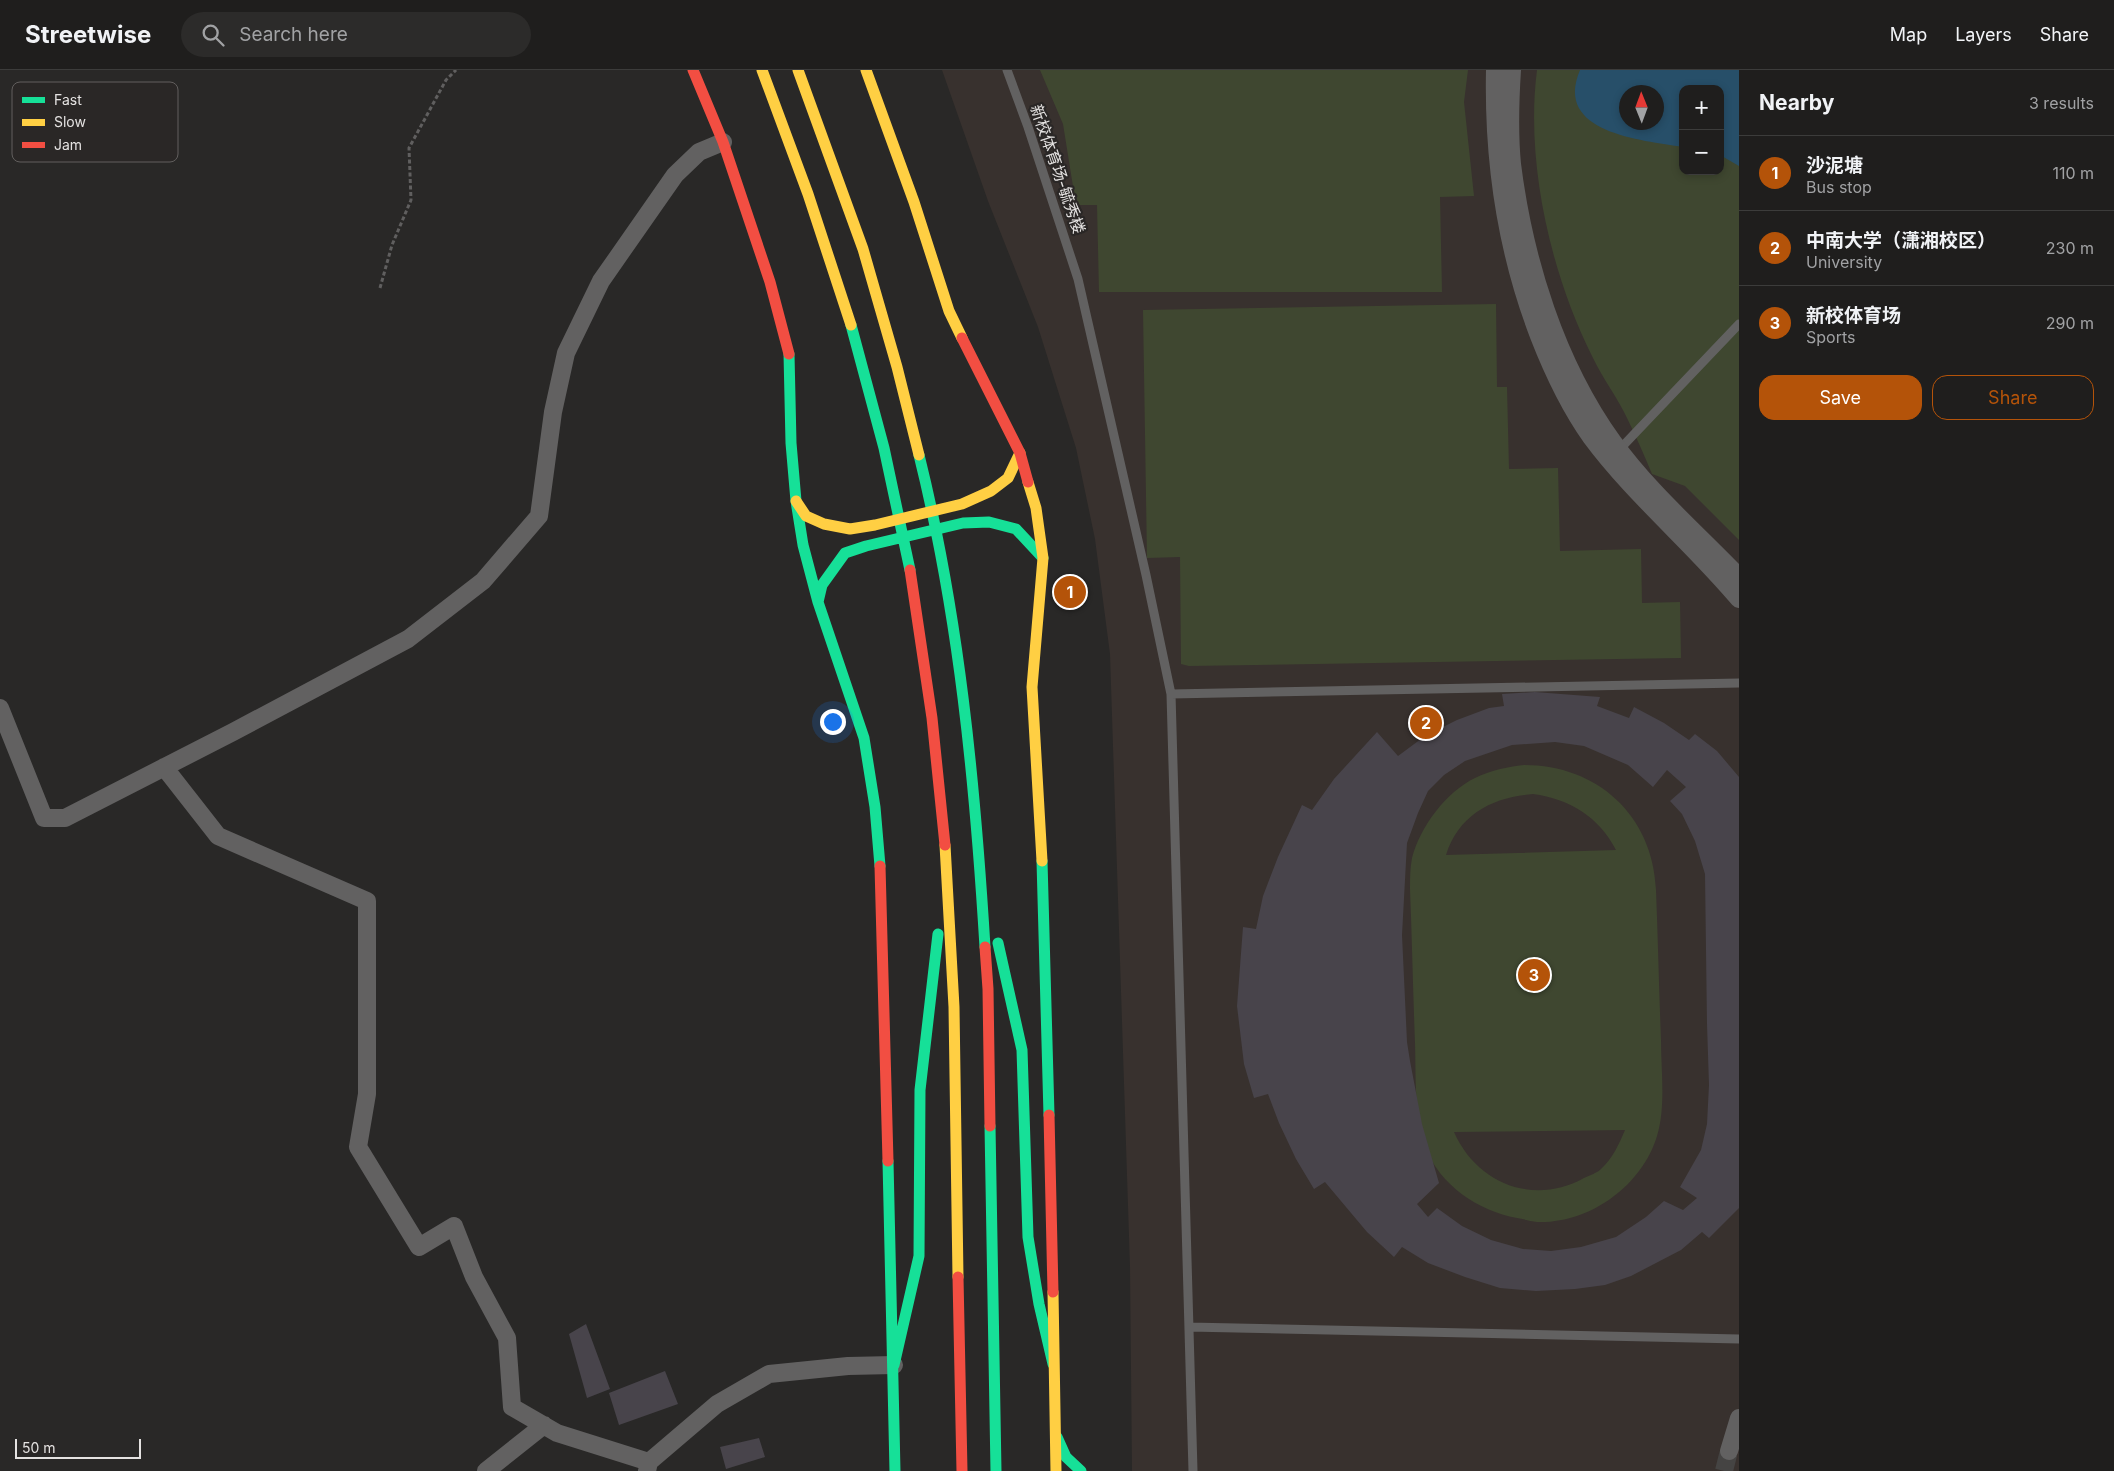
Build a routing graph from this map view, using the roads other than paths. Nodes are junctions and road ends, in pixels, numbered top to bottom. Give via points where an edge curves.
1 (694, 70) edge
2 (762, 70) edge
3 (798, 70) edge
4 (866, 70) edge
5 (1007, 70) edge
6 (1495, 70) edge
7 (1512, 70) edge
8 (723, 142) junction
9 (1739, 324) edge
10 (1020, 453) junction
11 (1614, 455) junction
12 (796, 501) junction
13 (1043, 558) junction
14 (1739, 577) edge
15 (1739, 599) edge
16 (818, 602) junction
17 (1739, 683) edge
18 (1171, 694) junction
19 (0, 708) edge
20 (164, 767) junction
21 (980, 862) junction
22 (947, 866) junction
23 (1189, 1327) junction
24 (1739, 1340) edge
25 (1053, 1364) junction
26 (894, 1365) junction
27 (1739, 1418) edge
28 (544, 1425) junction
29 (1055, 1428) junction
30 (1729, 1451) tunnel mouth
31 (648, 1467) edge
32 (486, 1471) edge
33 (896, 1471) edge
34 (962, 1471) edge
35 (996, 1471) edge
36 (1056, 1471) edge
37 (1081, 1471) edge
38 (1193, 1471) edge

1 - 8 main road
2 - 22 main road via 796,156 833,265 866,378 893,489 912,578
3 - 21 main road via 863,249 926,480 944,572 970,745
4 - 10 main road via 949,310
5 - 18 lane, 新校体育场-毓秀楼 via 1078,279
6 - 11 street via 1499,177 1509,239 1532,318 1550,365 1570,404 1590,436
7 - 11 street via 1512,163 1531,264 1549,321
8 - 12 main road via 770,282 789,352
8 - 20 street via 699,152 675,175 601,281 566,353 553,412 539,516 483,581 408,639
9 - 11 lane
10 - 12 main road via 1008,478 991,491 962,504 875,525 850,529 824,524 806,516
10 - 13 main road via 1036,508
11 - 14 street via 1639,474
11 - 15 street
12 - 16 main road via 803,545
13 - 16 main road via 1016,529 990,522 963,523 845,553 822,585
13 - 25 main road via 1032,687 1048,991
16 - 26 main road via 864,738 875,807 882,893
17 - 18 lane
18 - 23 lane, 新校体育场-毓秀楼
19 - 20 street via 44,818 65,818
20 - 28 street via 218,836 367,901 367,1094 358,1147 419,1247 454,1226 474,1277 507,1338 512,1407
21 - 25 main road via 1022,1050 1028,1237
21 - 35 main road via 988,998
22 - 26 main road via 920,1090 919,1256
22 - 34 main road via 953,975
23 - 24 lane
23 - 38 lane, 新校体育场-毓秀楼
25 - 29 main road
26 - 31 street via 769,1374 717,1404
26 - 33 main road
27 - 30 street
28 - 31 street via 557,1433
28 - 32 street
29 - 36 main road
29 - 37 main road via 1062,1452

